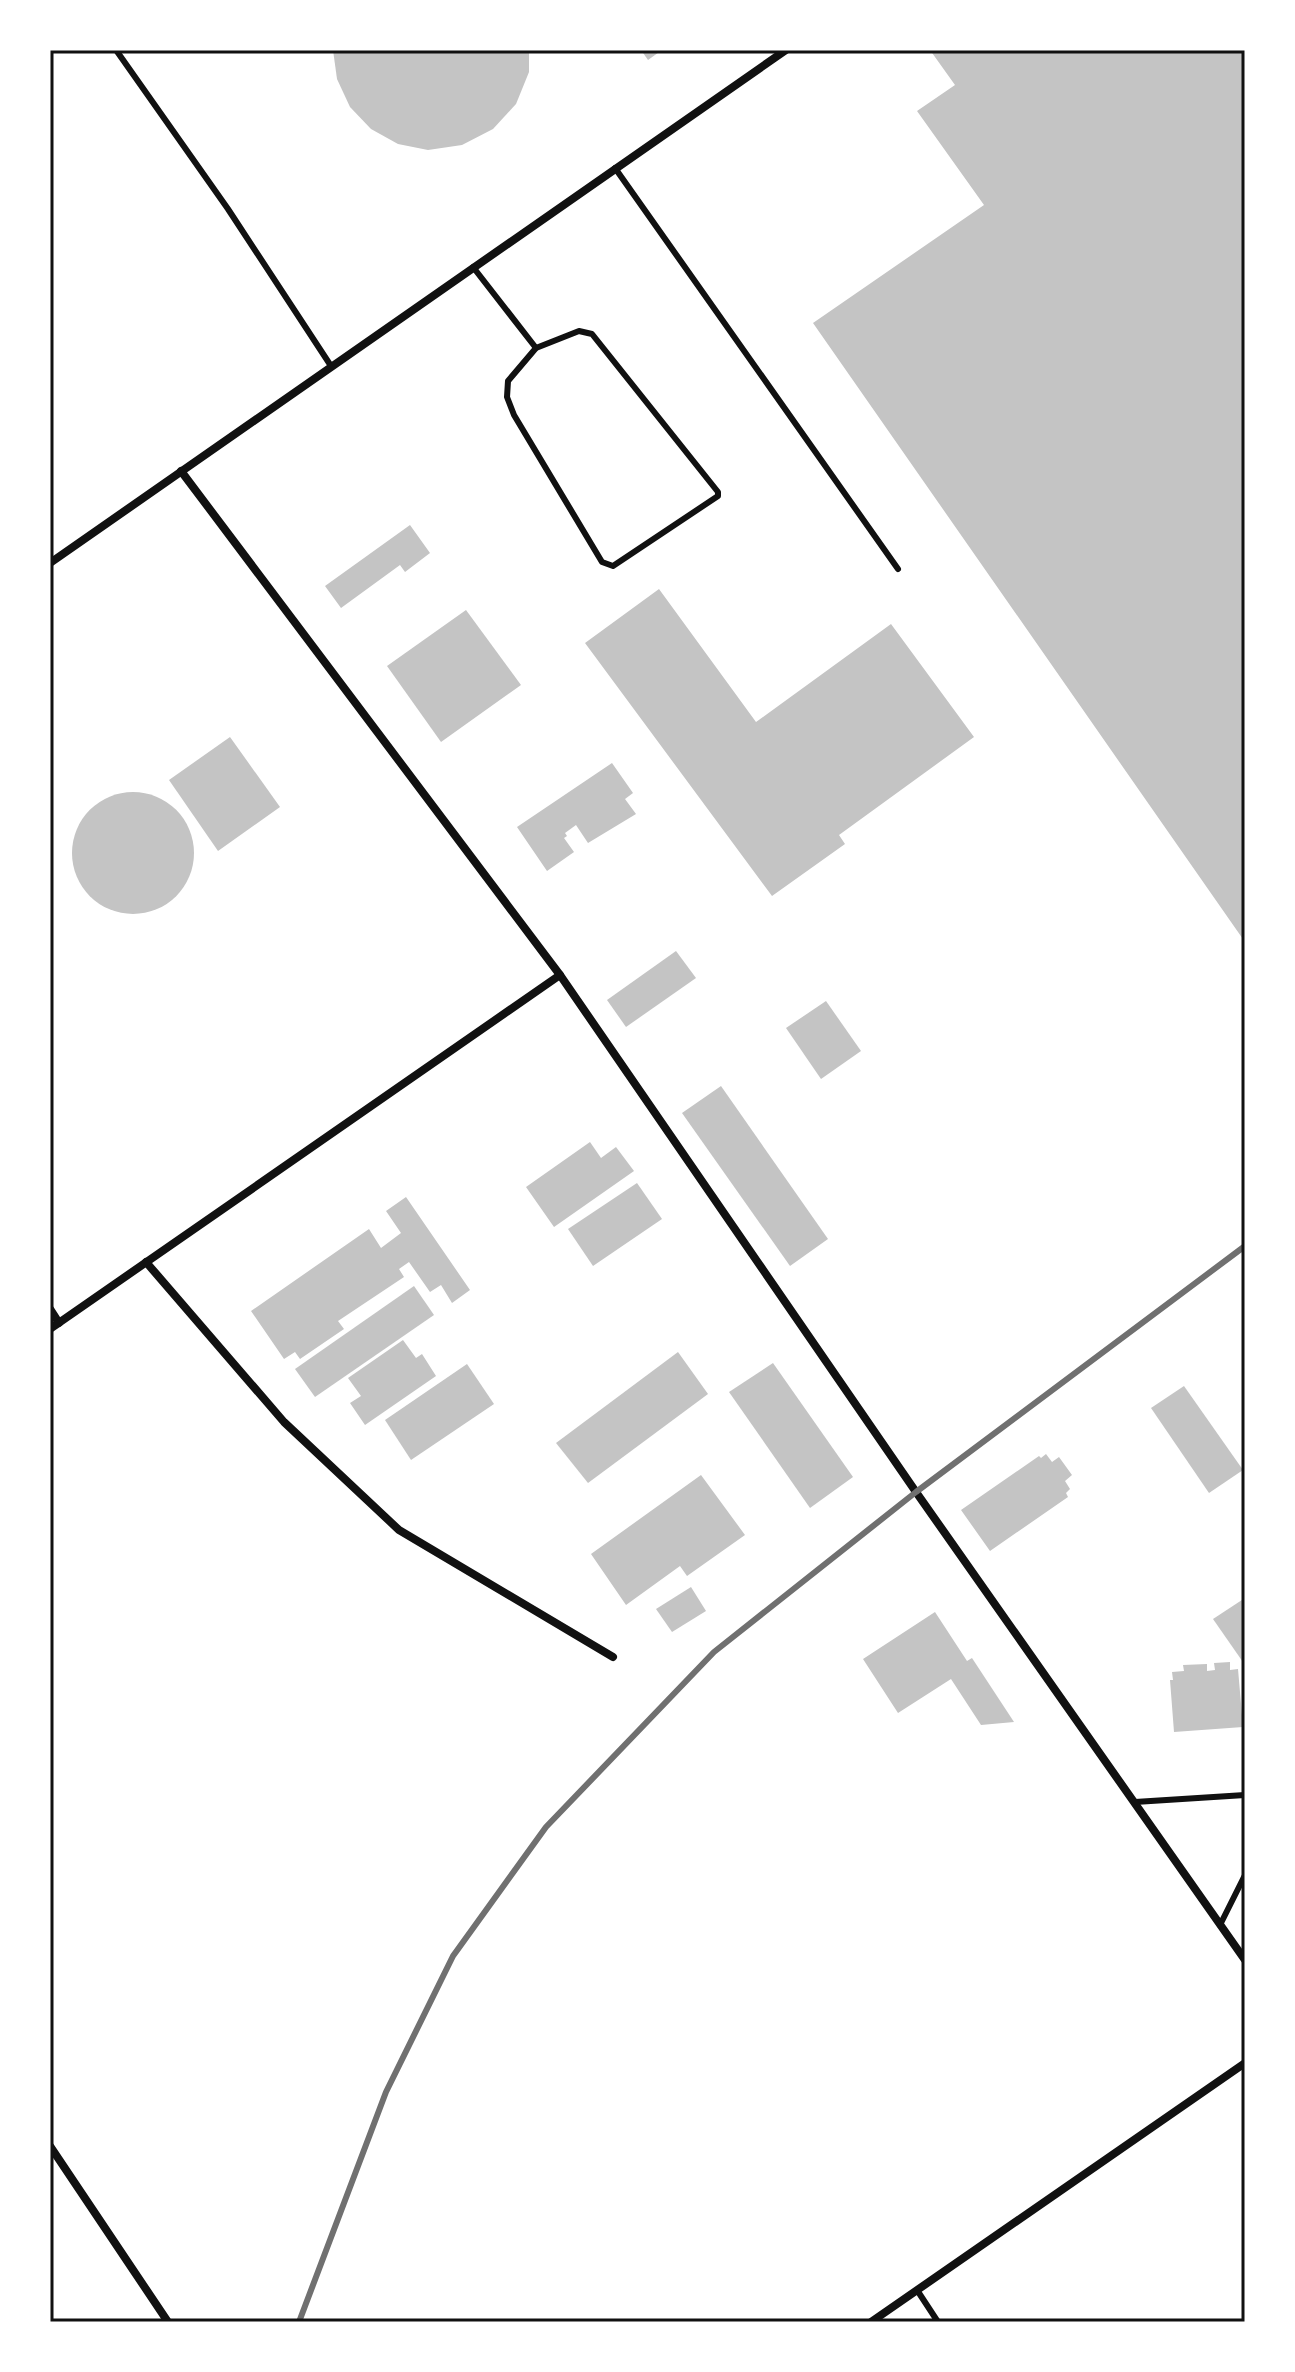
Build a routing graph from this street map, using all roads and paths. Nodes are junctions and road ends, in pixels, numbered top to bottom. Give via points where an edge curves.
1 (116, 50) edge
2 (786, 50) edge
3 (615, 168) junction
4 (473, 267) junction
5 (536, 348) junction
6 (331, 366) junction
7 (181, 471) junction
8 (50, 563) edge
9 (898, 569) dead end
10 (560, 975) junction
11 (146, 1262) junction
12 (50, 1309) edge
13 (59, 1323) junction
14 (50, 1329) edge
15 (613, 1657) dead end
16 (1245, 1795) edge
17 (1135, 1802) junction
18 (1245, 1875) edge
19 (1220, 1925) junction
20 (1245, 1960) edge
21 (1245, 2063) edge
22 (50, 2146) edge
23 (917, 2290) junction
24 (168, 2322) edge
25 (871, 2322) edge
26 (938, 2322) edge

1 - 6 lane
2 - 3 street
3 - 4 street
3 - 9 lane
4 - 5 lane
4 - 6 street
5 - 5 lane via 508,381 507,397 602,562 622,563 718,496 592,334 579,331
6 - 7 street
7 - 8 street
7 - 10 street
10 - 11 street
10 - 17 street
11 - 13 street
11 - 15 street via 284,1422 399,1530
12 - 13 street
13 - 14 street
16 - 17 lane
17 - 19 street
18 - 19 lane
19 - 20 street
21 - 23 street
22 - 24 street
23 - 25 street
23 - 26 lane

